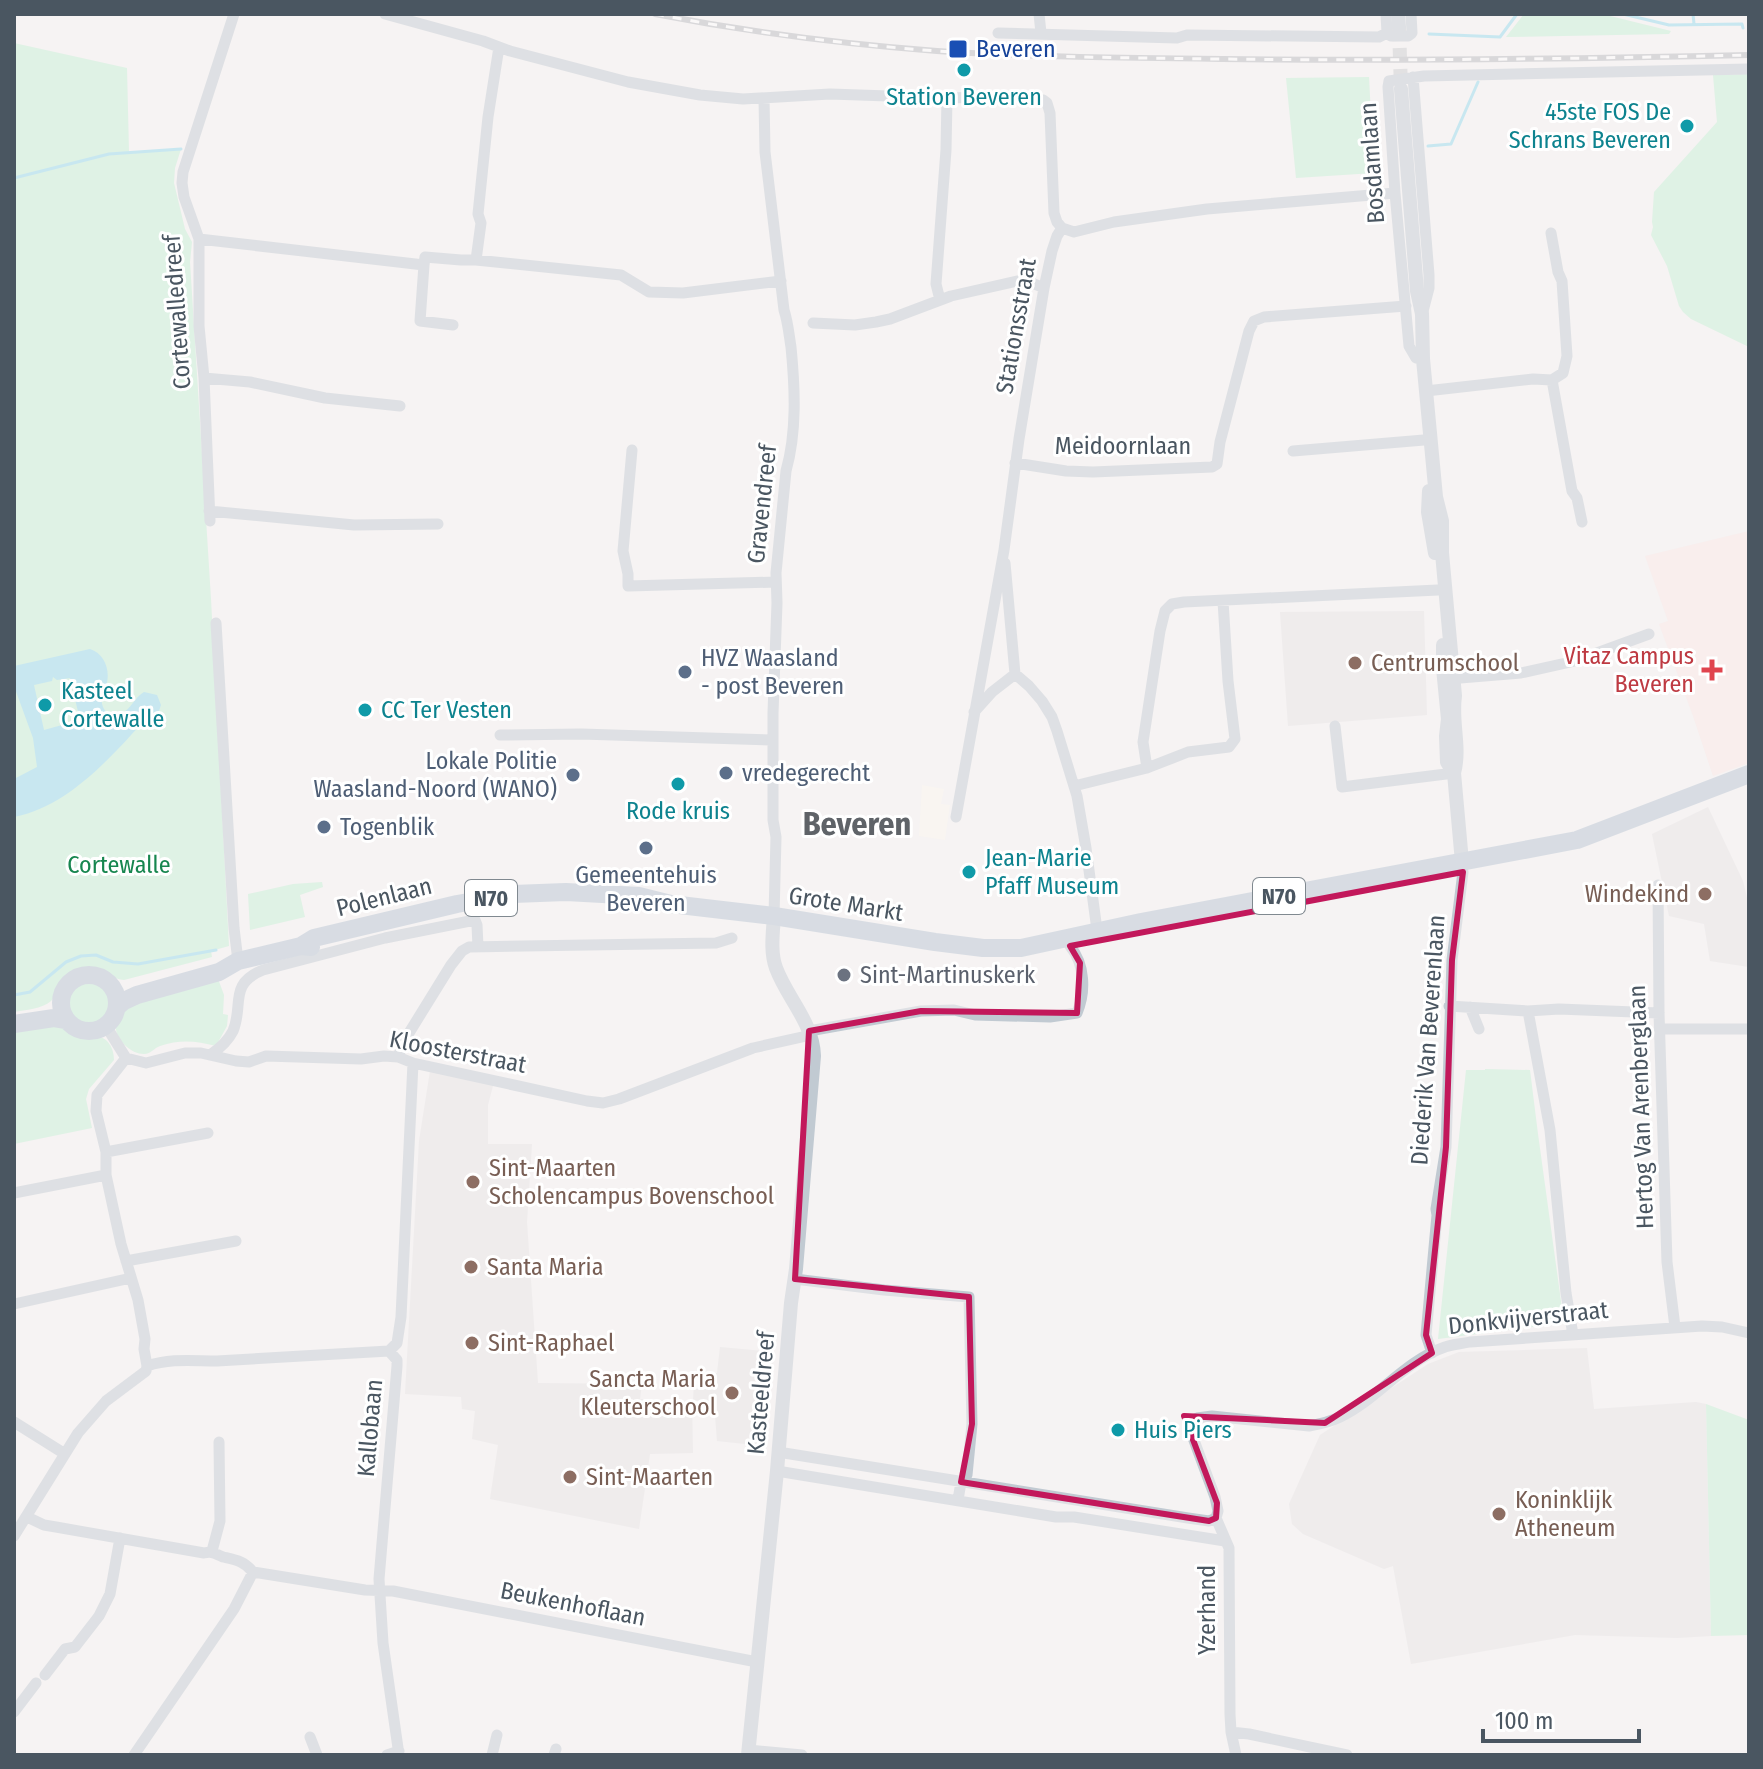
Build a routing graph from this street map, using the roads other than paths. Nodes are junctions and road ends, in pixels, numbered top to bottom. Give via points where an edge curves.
1 (234, 14) edge
2 (385, 14) edge
3 (1039, 14) edge
4 (1386, 14) edge
5 (1411, 14) edge
6 (1395, 25) edge
7 (998, 33) dead end
8 (1041, 33) junction
9 (499, 47) junction
10 (1749, 69) edge
11 (1413, 77) junction
12 (1401, 89) tunnel mouth
13 (764, 98) junction
14 (947, 98) junction
15 (1395, 193) junction
16 (1062, 228) junction
17 (1551, 233) dead end
18 (199, 239) junction
19 (476, 260) junction
20 (424, 265) junction
21 (781, 281) junction
22 (1044, 288) junction
23 (1417, 291) junction
24 (940, 300) junction
25 (1406, 306) junction
26 (1422, 314) junction
27 (813, 323) dead end
28 (453, 325) dead end
29 (1416, 358) junction
30 (204, 378) junction
31 (1552, 380) junction
32 (1426, 391) junction
33 (400, 406) dead end
34 (1424, 440) junction
35 (632, 450) dead end
36 (1293, 451) dead end
37 (1015, 463) junction
38 (1435, 522) junction
39 (1582, 522) dead end
40 (438, 524) dead end
41 (1004, 550) junction
42 (776, 582) junction
43 (1438, 590) junction
44 (989, 596) junction
45 (1008, 598) junction
46 (1223, 601) junction
47 (216, 623) dead end
48 (1649, 634) dead end
49 (1015, 674) junction
50 (1449, 679) junction
51 (974, 712) junction
52 (1335, 726) dead end
53 (500, 735) dead end
54 (772, 740) junction
55 (1147, 768) junction
56 (1454, 773) junction
57 (1749, 774) edge
58 (1074, 786) junction
59 (956, 817) dead end
60 (1462, 867) junction
61 (1658, 885) dead end
62 (774, 916) junction
63 (1088, 937) junction
64 (732, 938) dead end
65 (478, 947) junction
66 (238, 961) junction
67 (111, 985) junction
68 (61, 998) junction
69 (1449, 1006) junction
70 (117, 1007) junction
71 (1470, 1007) junction
72 (1528, 1011) junction
73 (1659, 1013) junction
74 (14, 1014) edge
75 (66, 1020) junction
76 (14, 1024) edge
77 (106, 1026) junction
78 (1479, 1029) dead end
79 (1660, 1029) junction
80 (1749, 1029) edge
81 (810, 1033) junction
82 (210, 1055) junction
83 (398, 1057) junction
84 (126, 1058) junction
85 (413, 1063) junction
86 (208, 1133) dead end
87 (106, 1152) junction
88 (106, 1175) junction
89 (14, 1193) edge
90 (236, 1241) dead end
91 (126, 1261) junction
92 (131, 1278) junction
93 (795, 1279) junction
94 (14, 1304) edge
95 (1675, 1327) junction
96 (1749, 1333) edge
97 (1573, 1335) junction
98 (389, 1351) junction
99 (1432, 1353) junction
100 (147, 1366) junction
101 (14, 1422) edge
102 (1193, 1424) joint
103 (219, 1442) dead end
104 (778, 1452) junction
105 (65, 1454) junction
106 (804, 1456) junction
107 (777, 1471) junction
108 (801, 1475) junction
109 (961, 1482) junction
110 (958, 1500) junction
111 (27, 1517) junction
112 (1188, 1518) junction
113 (1216, 1518) junction
114 (1187, 1535) junction
115 (14, 1536) edge
116 (120, 1538) junction
117 (1225, 1541) junction
118 (212, 1551) junction
119 (253, 1572) junction
120 (380, 1591) junction
121 (757, 1662) junction
122 (14, 1712) edge
123 (1231, 1732) junction
124 (497, 1735) dead end
125 (310, 1737) dead end
126 (748, 1753) edge
127 (395, 1754) edge
128 (134, 1755) edge
129 (317, 1755) edge
130 (492, 1755) edge
131 (802, 1755) edge
132 (1236, 1755) edge
133 (1347, 1755) edge

1 - 18 street, Cortewalledreef via 183,172 184,197
2 - 9 street
3 - 8 street
4 - 6 street
5 - 6 street via 1408,36 1391,36
6 - 8 street via 1379,37
7 - 8 street
9 - 13 street via 653,87
9 - 19 street
10 - 11 street
11 - 15 street, Bosdamlaan via 1393,79 1388,87
11 - 26 street, Bosdamlaan via 1429,275
12 - 23 street, Bosdamlaan
13 - 14 street
13 - 21 street, Gravendreef
14 - 16 street via 1047,103 1054,213
14 - 24 street via 936,284
15 - 16 street via 1207,209 1074,232
15 - 25 street, Bosdamlaan
16 - 22 street, Stationsstraat
17 - 31 street via 1562,281 1567,356 1563,373
18 - 20 street
18 - 30 street, Cortewalledreef
19 - 20 street via 425,257
19 - 21 street via 621,275 649,292
20 - 28 street via 420,321
21 - 42 street, Gravendreef via 795,390
22 - 24 street via 1017,281
22 - 37 street, Stationsstraat
23 - 26 street, Bosdamlaan
23 - 29 street, Bosdamlaan
24 - 27 street via 876,322
25 - 29 street, Bosdamlaan via 1409,346
25 - 37 street, Meidoornlaan via 1254,321 1219,460 1212,467 1093,472
26 - 32 street, Bosdamlaan
29 - 34 street, Bosdamlaan
30 - 33 street
30 - 40 street, Cortewalledreef via 209,516
31 - 32 street
31 - 39 street
32 - 38 street, Bosdamlaan
34 - 36 street
34 - 38 street, Bosdamlaan
35 - 42 street via 623,551 628,586
37 - 41 street, Stationsstraat
38 - 43 street, Bosdamlaan
38 - 50 street, Bosdamlaan via 1442,553
41 - 44 street, Stationsstraat
41 - 45 street, Stationsstraat
42 - 54 street, Gravendreef
43 - 46 street
43 - 50 street, Bosdamlaan
44 - 45 street
44 - 51 street, Stationsstraat
45 - 49 street, Stationsstraat
46 - 55 street via 1172,604 1165,611 1143,742
46 - 55 street via 1235,739 1229,747 1188,752
47 - 66 street
48 - 50 street via 1575,661 1521,673
49 - 51 street
49 - 58 street via 1052,717
50 - 56 street, Bosdamlaan via 1457,749
51 - 59 street, Stationsstraat
52 - 56 street via 1342,787
53 - 54 street
54 - 62 street, Gravendreef
55 - 58 street
56 - 60 street, Bosdamlaan
57 - 60 main road, N70 via 1577,840
58 - 63 street via 1086,848
60 - 63 main road, N70
60 - 69 street, Diederik Van Beverenlaan
61 - 73 street, Hertog Van Arenberglaan
62 - 63 main road, Grote Markt / N70 via 998,949
62 - 66 main road, Polenlaan / N70 via 671,904 524,904 428,919 317,948 301,946
62 - 81 street, Grote Markt via 774,964
63 - 81 street via 1080,963 1083,991 1077,1013 1050,1017 921,1011
64 - 65 street via 716,943
65 - 82 street, Polenlaan via 475,920 254,973 242,986 233,1030
65 - 83 street via 462,951 451,965
66 - 67 main road, N70
66 - 70 main road, Polenlaan / N70 via 219,972 137,995
67 - 68 main road, N70 via 98,976 82,975 68,984
67 - 70 main road
68 - 74 main road, N70 via 48,1007
68 - 75 main road
69 - 71 street
69 - 99 street, Diederik Van Beverenlaan via 1447,1138 1426,1335
70 - 77 main road
71 - 72 street
71 - 78 street
72 - 73 street
72 - 97 street via 1550,1130
73 - 79 street, Hertog Van Arenberglaan
75 - 76 main road
75 - 77 main road via 85,1031
77 - 84 street
79 - 80 street
79 - 95 street, Hertog Van Arenberglaan via 1667,1262
81 - 85 street, Kloosterstraat via 753,1048 603,1103
81 - 93 street, Kasteeldreef via 814,1070
82 - 83 street, Kloosterstraat via 249,1062 266,1056
82 - 84 street, Kloosterstraat via 185,1053 146,1063
83 - 85 street, Kloosterstraat
84 - 87 street via 95,1104
85 - 98 street, Kallobaan via 401,1317 397,1343
86 - 87 street
87 - 88 street
88 - 89 street
88 - 91 street
90 - 91 street
91 - 92 street
92 - 94 street
92 - 100 street
93 - 104 street, Kasteeldreef
93 - 109 street via 969,1297 972,1424 967,1475
95 - 96 street, Donkvijverstraat
95 - 97 street, Donkvijverstraat
97 - 99 street, Donkvijverstraat via 1470,1342
98 - 100 street via 189,1359
98 - 120 street, Kallobaan via 397,1366
99 - 102 street, Donkvijverstraat via 1357,1407 1325,1423 1204,1416
100 - 105 street via 92,1416
101 - 105 street
102 - 113 street, Yzerhand via 1192,1435 1217,1503
103 - 118 street via 220,1521
104 - 106 street
104 - 107 street, Kasteeldreef
105 - 111 street
106 - 108 street
106 - 109 street
107 - 108 street
107 - 121 street, Kasteeldreef
108 - 110 street
109 - 110 street
109 - 112 street
110 - 114 street
111 - 115 street
111 - 116 street, Beukenhoflaan via 44,1525
112 - 113 street
112 - 114 street via 1193,1527
113 - 117 street, Yzerhand
114 - 117 street
116 - 118 street, Beukenhoflaan
116 - 122 street via 110,1594 99,1616
117 - 123 street, Yzerhand
118 - 119 street, Beukenhoflaan via 247,1564
119 - 120 street, Beukenhoflaan
119 - 128 street via 234,1609
120 - 121 street, Beukenhoflaan
120 - 127 street, Kallobaan
121 - 126 street, Kasteeldreef
123 - 132 street, Yzerhand
123 - 133 street
124 - 130 street
125 - 129 street
126 - 131 street

